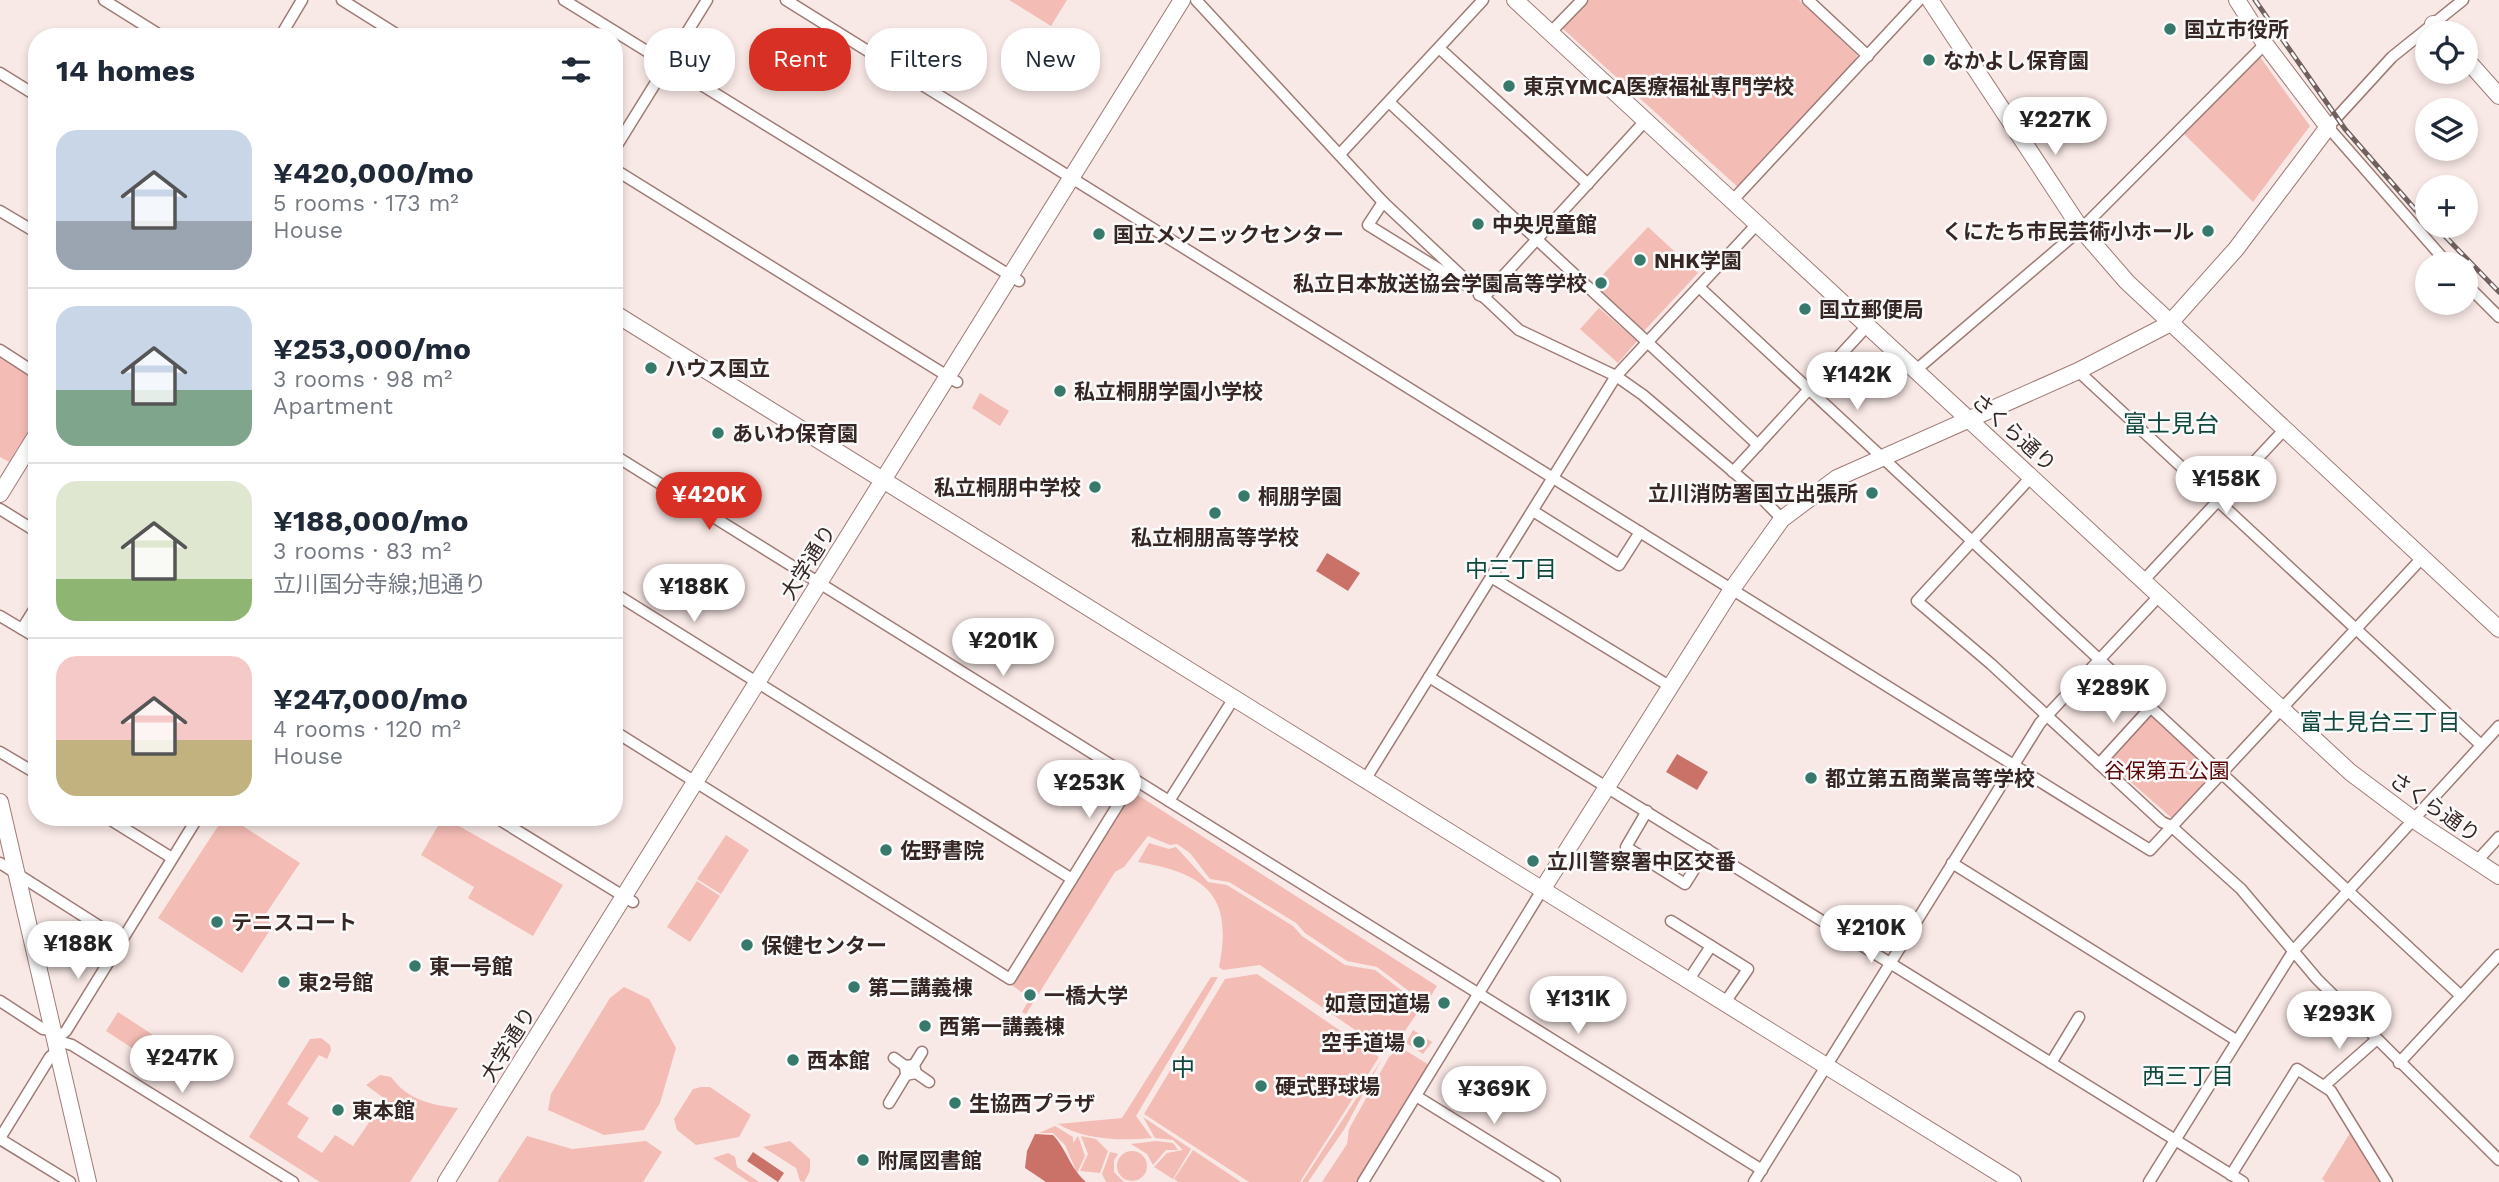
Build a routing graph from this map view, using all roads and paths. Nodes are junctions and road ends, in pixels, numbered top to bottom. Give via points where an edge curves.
1 (104, 0) edge
2 (302, 0) edge
3 (342, 0) edge
4 (564, 0) edge
5 (707, 0) edge
6 (786, 0) edge
7 (1182, 0) edge
8 (1194, 0) edge
9 (1483, 0) edge
10 (1515, 0) edge
11 (1582, 0) edge
12 (1808, 0) edge
13 (1919, 0) edge
14 (1930, 0) edge
15 (2237, 0) edge
16 (2463, 0) edge
17 (2445, 21) edge
18 (149, 28) edge
19 (285, 28) edge
20 (387, 28) edge
21 (609, 28) edge
22 (690, 28) edge
23 (1551, 32) junction
24 (623, 37) edge
25 (2415, 43) edge
26 (2265, 44) junction
27 (1439, 48) junction
28 (644, 50) edge
29 (1868, 55) junction
30 (2478, 72) edge
31 (0, 73) edge
32 (28, 90) edge
33 (650, 91) edge
34 (711, 91) edge
35 (2499, 96) edge
36 (1389, 102) junction
37 (1646, 120) junction
38 (2328, 127) junction
39 (623, 135) edge
40 (1340, 154) junction
41 (623, 175) edge
42 (1077, 180) junction
43 (1588, 184) junction
44 (1733, 200) junction
45 (1383, 202) junction
46 (0, 211) edge
47 (1758, 223) junction
48 (28, 228) edge
49 (2081, 229) junction
50 (1537, 240) junction
51 (2438, 252) edge
52 (1014, 279) junction
53 (1699, 287) junction
54 (2478, 296) edge
55 (1484, 298) junction
56 (2499, 317) edge
57 (623, 319) edge
58 (1868, 324) junction
59 (2169, 324) junction
60 (1647, 342) junction
61 (0, 350) edge
62 (28, 367) edge
63 (1916, 370) junction
64 (2078, 371) junction
65 (1616, 376) junction
66 (953, 379) junction
67 (1809, 388) junction
68 (1967, 419) junction
69 (2284, 430) junction
70 (1758, 445) junction
71 (28, 449) edge
72 (1882, 458) junction
73 (623, 461) edge
74 (1733, 472) junction
75 (2032, 476) junction
76 (1554, 478) junction
77 (888, 482) junction
78 (0, 494) edge
79 (2218, 501) junction
80 (0, 509) edge
81 (1533, 511) junction
82 (1782, 519) junction
83 (28, 526) edge
84 (1640, 532) junction
85 (1972, 541) junction
86 (2422, 558) junction
87 (1491, 577) junction
88 (2144, 580) junction
89 (824, 585) junction
90 (1732, 589) junction
91 (2160, 595) junction
92 (623, 599) edge
93 (0, 616) edge
94 (28, 619) edge
95 (22, 629) junction
96 (2356, 629) junction
97 (2499, 629) edge
98 (28, 633) edge
99 (2100, 660) junction
100 (1429, 677) junction
101 (763, 685) junction
102 (1671, 688) junction
103 (1234, 698) junction
104 (2151, 707) junction
105 (2283, 709) junction
106 (2047, 716) junction
107 (2499, 726) edge
108 (623, 737) edge
109 (2481, 745) junction
110 (0, 752) edge
111 (2014, 764) junction
112 (2099, 764) junction
113 (28, 769) edge
114 (2223, 774) junction
115 (1134, 779) junction
116 (1365, 780) junction
117 (701, 785) junction
118 (1608, 787) junction
119 (1170, 801) junction
120 (0, 802) edge
121 (1647, 811) junction
122 (2414, 820) junction
123 (120, 826) edge
124 (192, 826) edge
125 (510, 826) edge
126 (2171, 826) junction
127 (2499, 837) edge
128 (1707, 849) junction
129 (172, 858) junction
130 (2476, 862) junction
131 (0, 863) edge
132 (1952, 863) junction
133 (15, 872) junction
134 (2499, 876) edge
135 (1072, 879) junction
136 (1542, 890) junction
137 (2348, 891) junction
138 (629, 900) junction
139 (1671, 921) dead end
140 (121, 940) junction
141 (1711, 946) junction
142 (2294, 950) junction
143 (2499, 954) edge
144 (1890, 964) junction
145 (1688, 981) junction
146 (1478, 993) junction
147 (2461, 996) junction
148 (0, 1002) edge
149 (1724, 1004) junction
150 (2079, 1017) dead end
151 (55, 1040) junction
152 (2236, 1040) junction
153 (2376, 1040) junction
154 (922, 1052) dead end
155 (894, 1058) dead end
156 (2050, 1063) junction
157 (2399, 1063) junction
158 (1826, 1066) junction
159 (911, 1070) junction
160 (929, 1082) dead end
161 (2323, 1086) junction
162 (1416, 1096) junction
163 (889, 1102) dead end
164 (0, 1138) edge
165 (2175, 1140) junction
166 (2499, 1160) edge
167 (1762, 1170) junction
168 (2231, 1175) junction
169 (70, 1182) edge
170 (88, 1182) edge
171 (293, 1182) edge
172 (446, 1182) edge
173 (458, 1182) edge
174 (1363, 1182) edge
175 (1555, 1182) edge
176 (1754, 1182) edge
177 (2012, 1182) edge
178 (2149, 1182) edge
179 (2243, 1182) edge
180 (2387, 1182) edge

1 - 18 street
2 - 19 street
3 - 20 street
4 - 21 street
5 - 22 street
6 - 42 street
7 - 42 street, 大学通り
8 - 40 street
8 - 42 street, 大学通り
9 - 27 street
10 - 23 street, さくら通り
11 - 23 street
12 - 29 street
13 - 29 street
14 - 49 street
15 - 26 street
16 - 17 street
23 - 37 street, さくら通り
24 - 28 street
25 - 38 street via 2392,57
26 - 38 street
26 - 49 street
27 - 36 street
27 - 43 street
29 - 44 street
30 - 35 street
31 - 32 street
33 - 39 street
34 - 52 street
36 - 40 street
36 - 50 street
37 - 43 street
37 - 44 street, さくら通り
38 - 51 street
38 - 59 street via 2235,248
40 - 45 street
41 - 66 street
42 - 52 street, 大学通り
42 - 76 street
43 - 50 street
44 - 47 street, さくら通り
45 - 55 street
45 - 55 street via 1368,225
46 - 48 street
47 - 53 street
47 - 58 street, さくら通り
49 - 59 street
49 - 63 street
50 - 55 street
50 - 60 street
52 - 66 street, 大学通り
53 - 60 street
53 - 67 street
54 - 56 street
55 - 65 street via 1520,330
57 - 77 street
58 - 63 street, さくら通り
58 - 67 street
59 - 64 street
59 - 69 street
60 - 65 street
60 - 70 street
61 - 62 street
63 - 68 street, さくら通り
64 - 68 street
64 - 79 street
65 - 74 street
65 - 76 street
66 - 77 street, 大学通り
67 - 70 street
67 - 72 street
68 - 72 street
68 - 75 street, さくら通り
69 - 79 street
69 - 86 street
70 - 74 street
71 - 78 street
72 - 82 street via 1817,490
72 - 85 street
73 - 89 street
74 - 82 street
75 - 85 street
75 - 88 street, さくら通り
76 - 81 street
76 - 84 street
77 - 89 street, 大学通り
77 - 103 street
79 - 88 street
79 - 96 street
80 - 83 street
81 - 84 street via 1619,565
81 - 87 street
82 - 90 street
84 - 90 street
85 - 99 street
85 - 106 street via 1917,601
86 - 96 street
86 - 97 street
87 - 100 street
87 - 102 street
88 - 91 street, さくら通り
89 - 101 street, 大学通り
89 - 115 street
90 - 102 street
90 - 111 street
91 - 99 street
91 - 105 street, さくら通り
92 - 101 street
93 - 95 street
94 - 95 street
95 - 98 street
96 - 105 street
96 - 109 street
99 - 104 street
99 - 106 street
100 - 116 street
100 - 118 street
101 - 117 street, 大学通り
101 - 135 street
102 - 118 street
103 - 116 street
103 - 119 street
104 - 112 street
104 - 114 street
105 - 114 street
105 - 122 street, さくら通り via 2350,772
106 - 111 street
106 - 112 street
107 - 109 street
108 - 117 street
109 - 122 street
110 - 113 street
111 - 126 street via 2150,849
111 - 132 street
112 - 126 street
114 - 126 street
114 - 137 street
115 - 119 street
115 - 135 street
116 - 136 street
117 - 135 street via 1010,979
117 - 138 street, 大学通り
118 - 121 street
118 - 136 street
119 - 146 street
120 - 133 street
121 - 128 street
121 - 128 street via 1626,847 1673,877 1685,884
122 - 130 street, さくら通り
122 - 137 street
123 - 129 street
124 - 129 street
125 - 138 street
126 - 142 street via 2241,890
127 - 130 street
128 - 144 street
129 - 140 street
130 - 134 street, さくら通り
131 - 133 street
132 - 144 street
132 - 152 street
133 - 140 street
133 - 151 street
136 - 145 street
136 - 146 street
137 - 142 street
137 - 147 street
138 - 172 street, 大学通り
138 - 173 street, 大学通り
139 - 141 street
140 - 151 street via 66,1031
141 - 145 street
141 - 149 street via 1748,969
142 - 152 street
142 - 153 street
143 - 147 street
144 - 156 street
144 - 158 street
145 - 149 street
146 - 162 street
146 - 167 street
147 - 157 street
148 - 151 street
149 - 158 street
150 - 156 street
151 - 164 street via 50,1057
151 - 170 street
151 - 171 street via 72,1045
152 - 165 street
153 - 157 street
153 - 161 street
154 - 159 street
155 - 159 street
156 - 165 street
157 - 166 street
158 - 167 street
158 - 177 street
159 - 160 street
159 - 163 street
161 - 168 street via 2298,1069
161 - 180 street via 2331,1091
162 - 174 street
162 - 175 street
164 - 169 street
165 - 168 street
165 - 178 street
167 - 176 street
168 - 179 street

